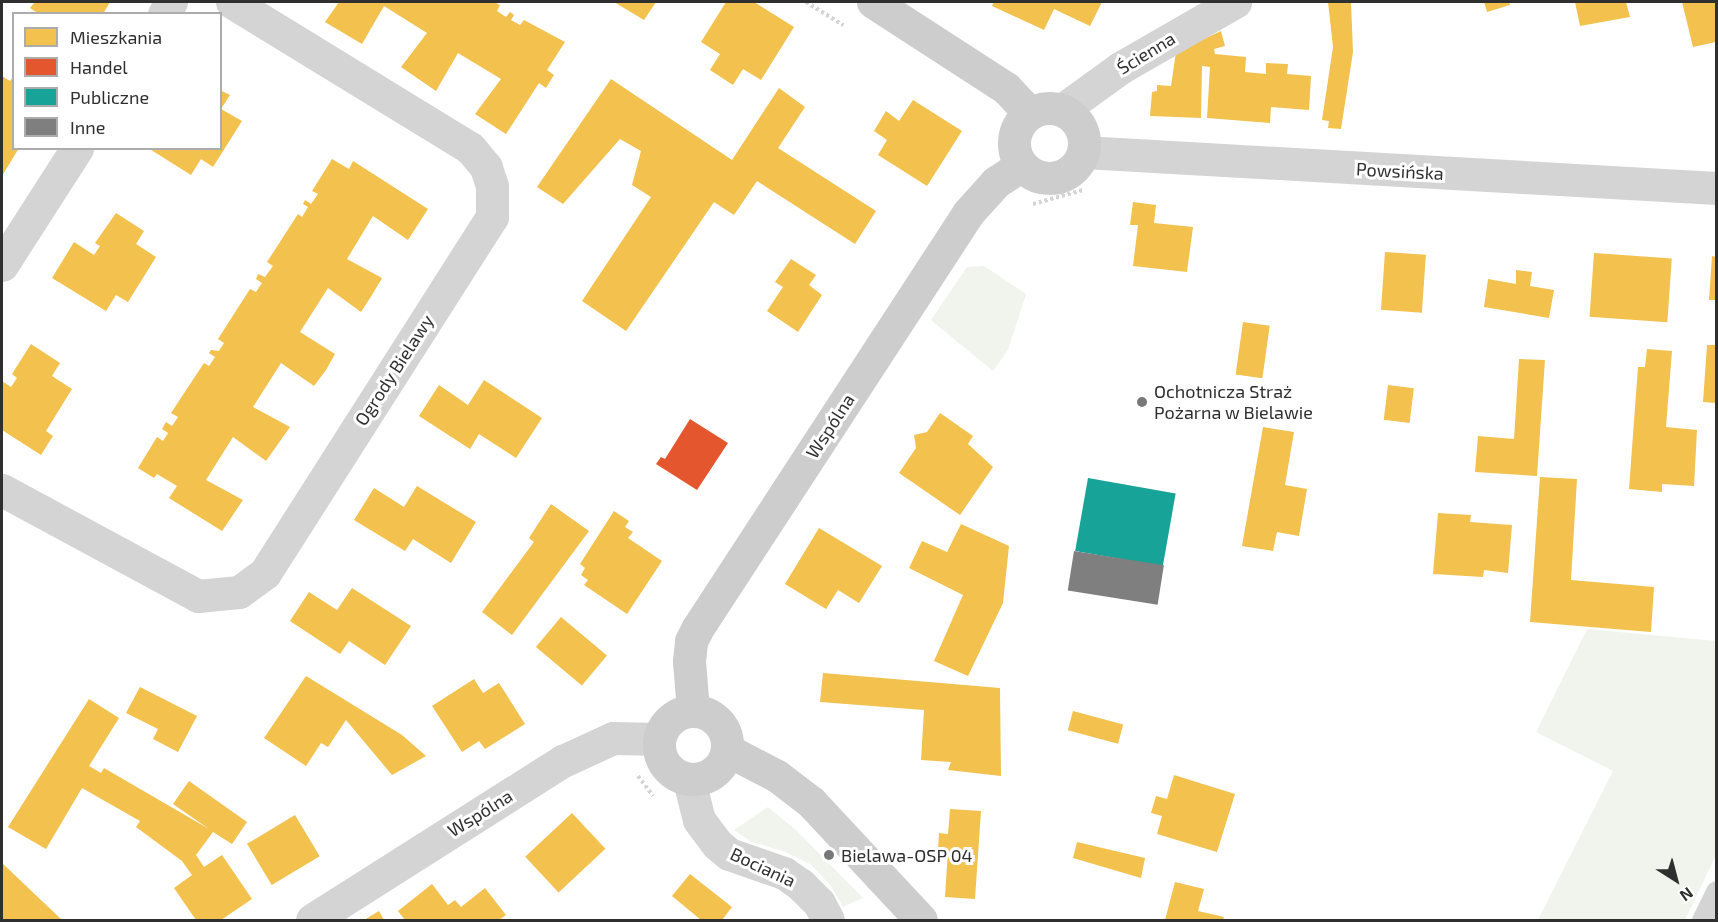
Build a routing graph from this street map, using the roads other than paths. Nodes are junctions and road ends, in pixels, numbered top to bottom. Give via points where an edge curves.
1 (232, 2) edge
2 (873, 2) edge
3 (1235, 2) edge
4 (1062, 110) junction
5 (1029, 113) junction
6 (76, 150) edge
7 (1084, 152) junction
8 (1022, 166) junction
9 (1716, 188) edge
10 (2, 265) edge
11 (2, 490) edge
12 (693, 710) junction
13 (660, 739) junction
14 (728, 750) junction
15 (689, 780) junction
16 (1716, 891) edge
17 (312, 921) edge
18 (828, 921) edge
19 (921, 921) edge
20 (1702, 921) edge

1 - 11 street, Ogrody Bielawy via 470,148 486,167 492,186 492,217 265,573 239,592 198,596
2 - 5 street via 1006,88
3 - 4 street, Ścienna via 1130,62
4 - 5 street
4 - 7 street via 1079,125
5 - 8 street via 1013,140
6 - 10 street
7 - 8 street via 1075,167 1058,178 1037,177
7 - 9 street, Powsińska
8 - 12 street, Wspólna via 996,182 968,213 698,629 691,641 689,661
12 - 13 street via 671,718
12 - 14 street via 705,712 723,727
13 - 15 street via 663,761 669,770
13 - 17 street, Wspólna via 613,738 563,761
14 - 15 street via 714,773
14 - 19 street via 777,776 811,802
15 - 18 street, Bociania via 699,820 717,844 729,854 784,873 800,884 819,903
16 - 20 lane

